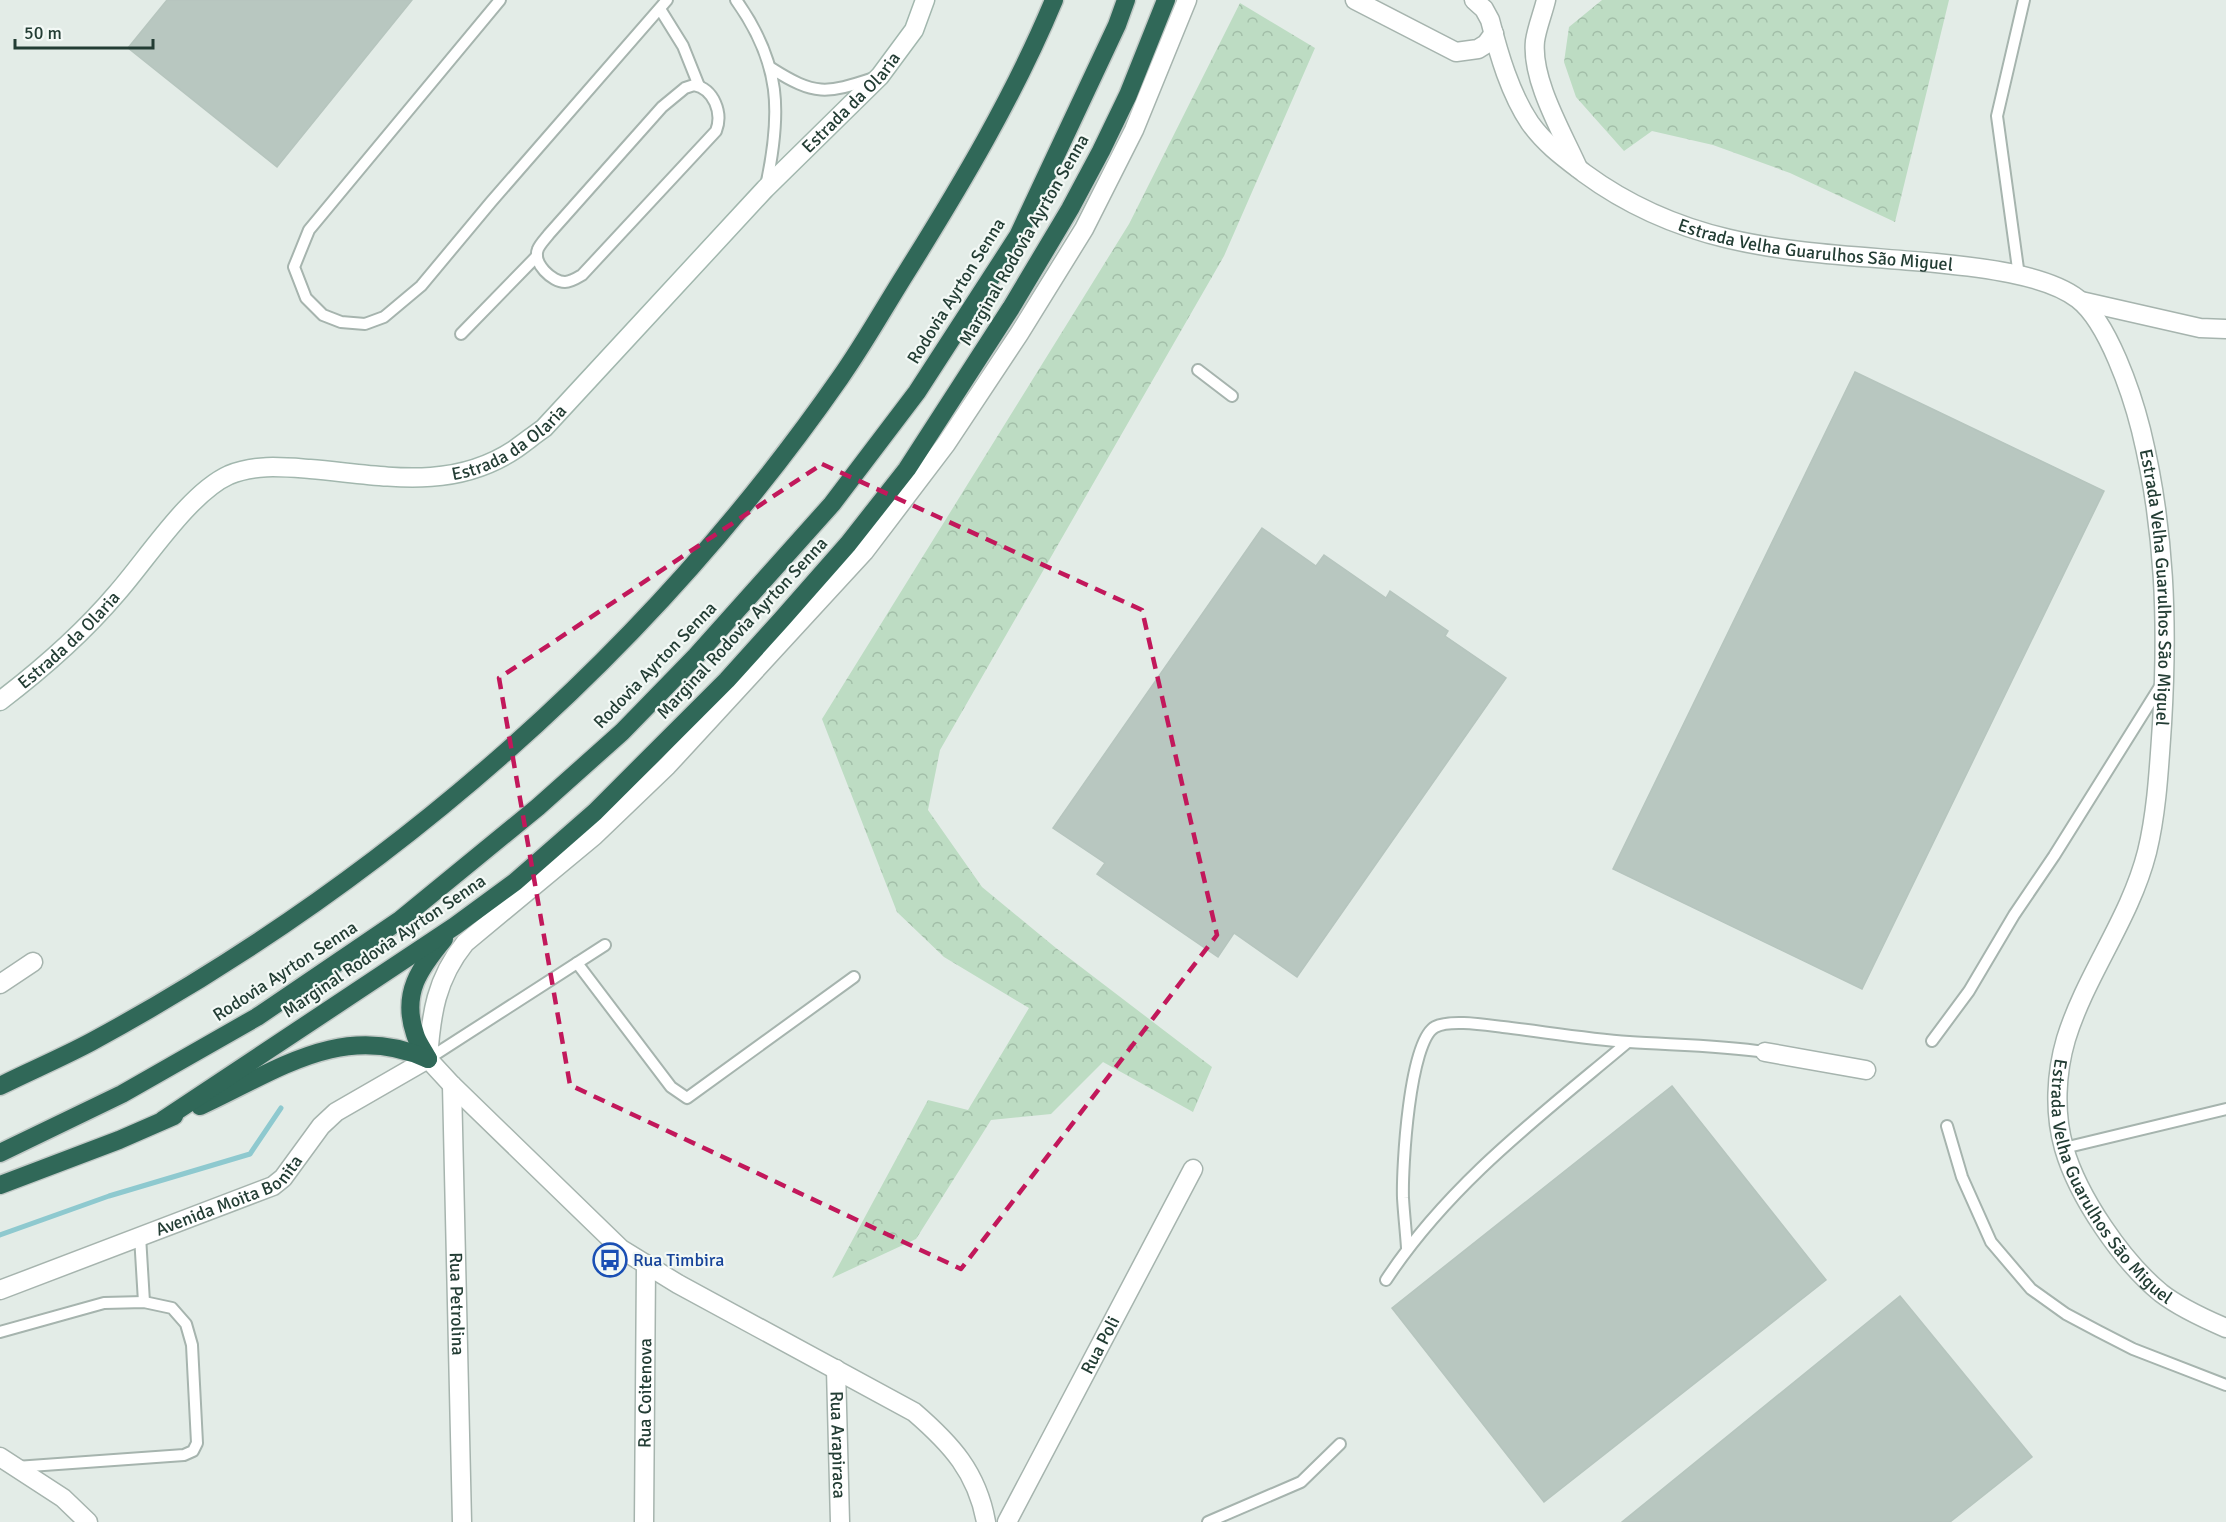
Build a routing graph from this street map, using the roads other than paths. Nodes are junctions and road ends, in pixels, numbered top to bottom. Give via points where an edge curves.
1 (500, 0) edge
2 (736, 0) edge
3 (925, 0) edge
4 (1054, 0) edge
5 (1126, 0) edge
6 (1166, 0) edge
7 (1187, 0) edge
8 (1355, 0) edge
9 (1474, 0) edge
10 (1546, 0) edge
11 (2024, 0) edge
12 (664, 4) edge
13 (1494, 33) junction
14 (771, 68) junction
15 (880, 76) junction
16 (699, 86) junction
17 (1578, 168) junction
18 (765, 189) junction
19 (537, 256) junction
20 (2019, 276) junction
21 (2081, 301) junction
22 (2226, 329) edge
23 (461, 334) dead end
24 (1198, 370) dead end
25 (1232, 396) dead end
26 (2164, 679) junction
27 (0, 701) edge
28 (455, 926) junction
29 (605, 945) dead end
30 (33, 962) dead end
31 (577, 963) junction
32 (854, 977) dead end
33 (0, 984) edge
34 (1628, 1041) junction
35 (1932, 1041) dead end
36 (1765, 1052) joint
37 (428, 1059) junction
38 (1866, 1070) dead end
39 (452, 1085) junction
40 (0, 1086) edge
41 (2226, 1109) edge
42 (163, 1120) junction
43 (1947, 1126) dead end
44 (2064, 1148) junction
45 (0, 1153) edge
46 (1193, 1169) dead end
47 (0, 1185) edge
48 (140, 1236) junction
49 (1407, 1248) junction
50 (646, 1264) junction
51 (1386, 1280) dead end
52 (0, 1290) edge
53 (144, 1302) junction
54 (2226, 1328) edge
55 (0, 1332) edge
56 (836, 1369) junction
57 (2226, 1385) edge
58 (1340, 1444) dead end
59 (0, 1456) edge
60 (16, 1467) junction
61 (88, 1522) edge
62 (462, 1522) edge
63 (644, 1522) edge
64 (840, 1522) edge
65 (986, 1522) edge
66 (1006, 1522) edge
67 (1208, 1522) edge

1 - 12 lane via 309,230 294,267 306,298 323,315 340,322 365,324 384,317 421,286
2 - 14 lane
3 - 15 street, Estrada da Olaria via 914,30
4 - 40 highway via 963,181 841,377 739,512 629,635 521,739 418,825 306,909 204,976 89,1042
5 - 45 highway, Rodovia Ayrton Senna via 1018,236 917,392 832,504 622,732 400,920 257,1017 122,1094
6 - 28 highway, Marginal Rodovia Ayrton Senna via 1128,94 1070,209 907,469 848,544 727,680 595,812 515,882
7 - 37 street, Marginal Rodovia Ayrton Senna via 1134,130 1084,229 946,444 864,552 667,766 594,836 465,943 441,980 430,1023
8 - 13 street via 1456,52 1478,49
9 - 13 street, Estrada Velha Guarulhos São Miguel via 1484,9
10 - 17 street via 1535,40 1535,60 1541,85
11 - 20 lane via 1997,116
12 - 16 lane
13 - 17 street, Estrada Velha Guarulhos São Miguel via 1513,92 1529,120 1558,155
14 - 15 lane via 793,82 821,91
14 - 18 lane via 774,148
15 - 18 street, Estrada da Olaria
16 - 19 lane via 685,88 662,106 549,234
16 - 19 lane via 717,106 720,116 716,131 582,274 565,282 557,280 540,267
17 - 20 street, Estrada Velha Guarulhos São Miguel via 1653,214 1689,229 1740,242 1797,252 1964,266
18 - 27 street, Estrada da Olaria via 544,428 513,451 470,470 435,478 400,479 274,466 231,474 209,486 77,635
19 - 23 lane
20 - 21 street, Estrada Velha Guarulhos São Miguel via 2055,285
21 - 22 street via 2200,328
21 - 26 street, Estrada Velha Guarulhos São Miguel via 2103,330 2140,427 2159,517 2165,595
24 - 25 lane
26 - 35 lane via 1969,991
26 - 44 street, Estrada Velha Guarulhos São Miguel via 2159,776 2147,851 2130,902 2067,1035 2059,1070 2058,1108
28 - 37 highway via 414,982 411,1011 415,1034
28 - 42 highway, Marginal Rodovia Ayrton Senna
29 - 31 lane
30 - 33 street
31 - 32 lane via 671,1087 687,1098
31 - 37 lane
34 - 36 lane
34 - 49 lane via 1504,1145
34 - 49 lane via 1484,1025 1453,1023 1435,1027 1419,1052 1412,1083 1403,1197
36 - 38 street
37 - 39 street
37 - 42 highway via 376,1046 327,1049
37 - 48 street, Avenida Moita Bonita via 336,1112 273,1186
39 - 50 street via 621,1249
39 - 62 street, Rua Petrolina
41 - 44 lane
42 - 47 highway
43 - 57 lane via 1962,1178 1991,1242 2031,1289 2066,1314 2133,1349
44 - 54 street, Estrada Velha Guarulhos São Miguel via 2080,1186 2124,1256 2163,1294
46 - 66 street, Rua Poli
48 - 52 street, Avenida Moita Bonita
48 - 53 lane
49 - 51 lane
50 - 56 street
50 - 63 street, Rua Coitenova
53 - 55 lane via 104,1303
53 - 60 lane via 172,1308 186,1324 192,1345 197,1443 193,1451 184,1455
56 - 64 street, Rua Arapiraca
56 - 65 street via 914,1412 945,1439 969,1473
58 - 67 lane via 1301,1482
59 - 60 street
60 - 61 street via 63,1498

